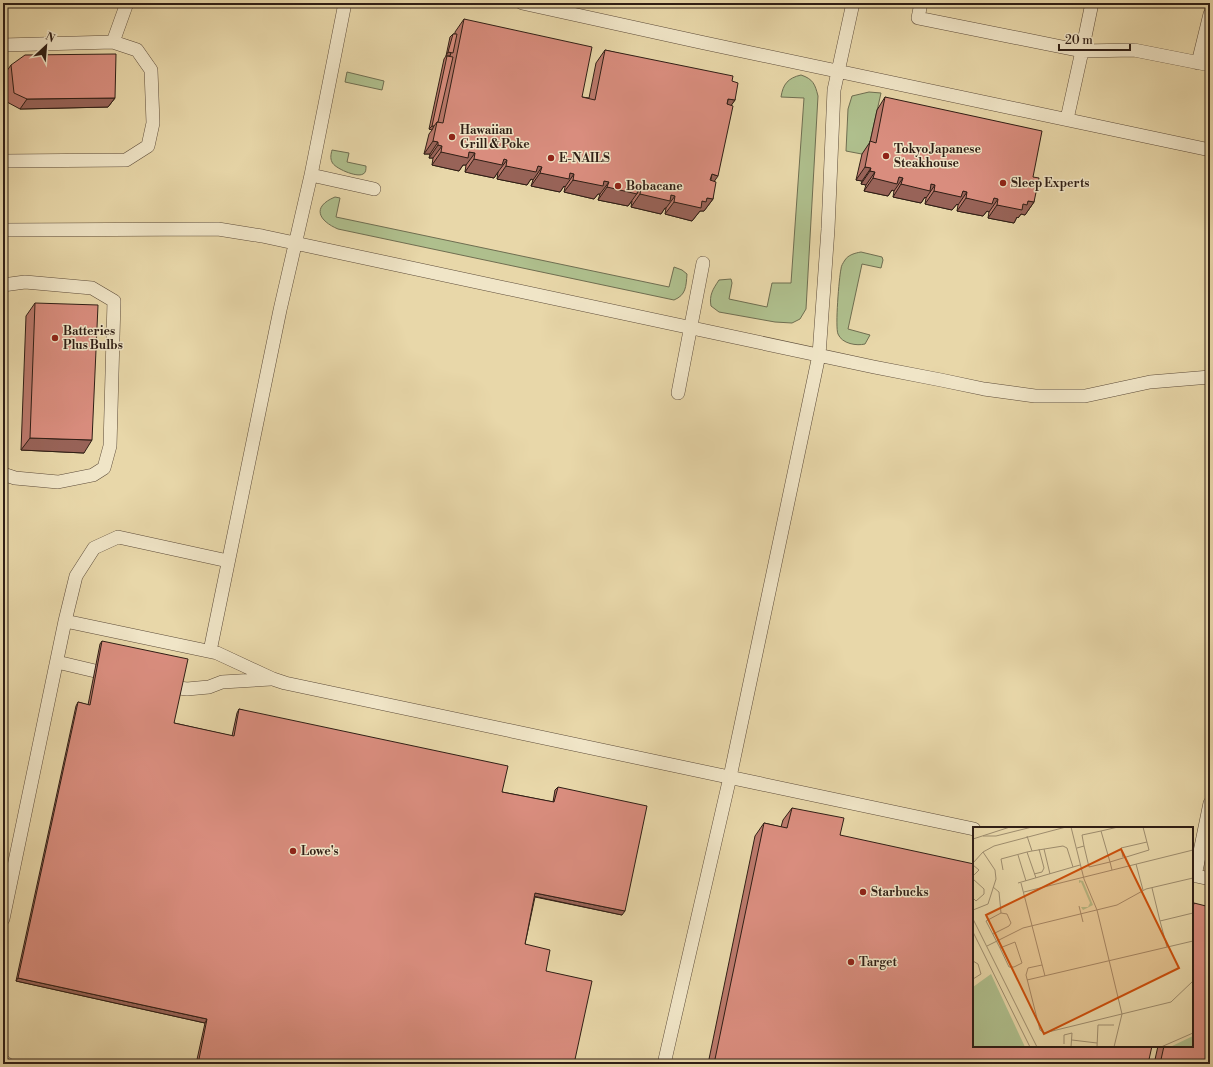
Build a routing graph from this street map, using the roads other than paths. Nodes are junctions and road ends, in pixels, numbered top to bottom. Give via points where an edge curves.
1 (127, 3) edge
2 (345, 3) edge
3 (522, 3) edge
4 (853, 3) edge
5 (921, 3) edge
6 (1092, 3) edge
7 (1210, 14) edge
8 (113, 42) junction
9 (3, 45) edge
10 (1082, 51) junction
11 (1204, 64) edge
12 (839, 71) junction
13 (1067, 119) junction
14 (1210, 150) edge
15 (3, 161) edge
16 (311, 175) junction
17 (374, 190) dead end
18 (3, 230) edge
19 (295, 243) junction
20 (703, 263) dead end
21 (3, 285) edge
22 (690, 328) junction
23 (820, 355) junction
24 (1210, 377) edge
25 (678, 392) dead end
26 (3, 474) edge
27 (228, 561) junction
28 (65, 621) junction
29 (210, 651) junction
30 (57, 662) junction
31 (94, 671) dead end
32 (273, 679) junction
33 (179, 688) edge
34 (730, 777) junction
35 (1210, 803) edge
36 (973, 829) edge
37 (1193, 875) edge
38 (1210, 879) edge
39 (3, 919) edge
40 (3, 1061) edge
41 (7, 1064) edge
42 (664, 1064) edge

1 - 8 lane
2 - 16 lane
3 - 12 lane
4 - 12 lane
5 - 10 lane via 918,18
6 - 10 lane
7 - 11 lane
8 - 9 lane
8 - 15 lane via 137,50 151,70 153,123 148,146 126,160
10 - 11 lane via 1134,50
10 - 13 lane
12 - 13 lane
12 - 23 lane via 834,90
13 - 14 lane
16 - 17 lane
16 - 19 lane
18 - 19 lane via 218,229
19 - 22 lane
19 - 27 lane
20 - 22 lane
21 - 26 lane via 25,282 92,288 114,301 110,446 104,468 93,475 58,482 15,478
22 - 23 lane
22 - 25 lane
23 - 24 lane via 984,389 1035,396 1085,396 1150,382
23 - 34 lane
27 - 28 lane via 118,537 94,548 79,571
27 - 29 lane
28 - 29 lane
28 - 30 lane
29 - 32 lane
30 - 31 lane
30 - 39 lane
32 - 33 lane
32 - 34 lane
34 - 36 lane
34 - 42 lane
35 - 37 lane
37 - 38 lane
40 - 41 lane

